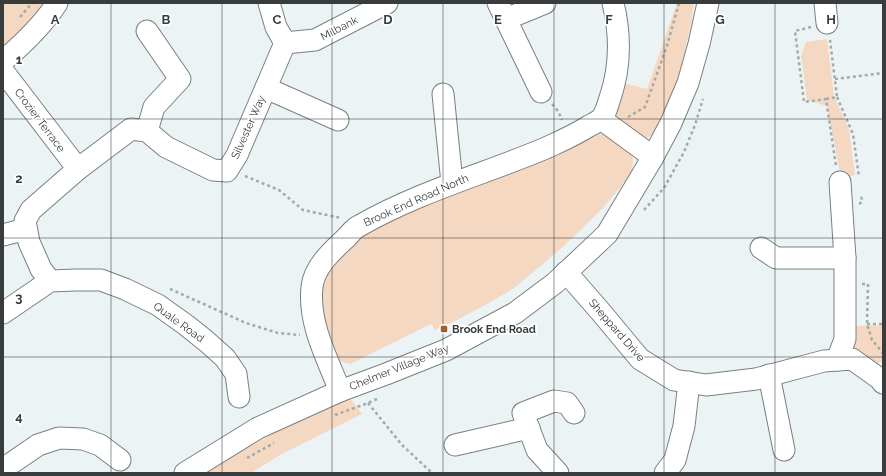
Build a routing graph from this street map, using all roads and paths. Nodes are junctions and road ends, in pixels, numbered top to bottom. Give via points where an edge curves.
1 (32, 3) edge
2 (57, 3) edge
3 (269, 3) edge
4 (387, 3) edge
5 (545, 3) edge
6 (613, 3) edge
7 (679, 3) edge
8 (708, 3) edge
9 (502, 11) edge
10 (826, 13) edge
11 (19, 19) dead end
12 (147, 31) dead end
13 (285, 44) junction
14 (3, 61) edge
15 (3, 71) edge
16 (883, 73) edge
17 (834, 79) junction
18 (266, 88) junction
19 (541, 92) joint
20 (443, 94) dead end
21 (837, 97) junction
22 (826, 99) junction
23 (338, 120) dead end
24 (608, 124) junction
25 (147, 131) junction
26 (570, 138) junction
27 (653, 157) junction
28 (78, 169) junction
29 (227, 171) junction
30 (849, 181) junction
31 (452, 183) junction
32 (860, 187) dead end
33 (842, 216) junction
34 (357, 226) junction
35 (26, 229) junction
36 (3, 235) edge
37 (761, 248) dead end
38 (845, 258) junction
39 (566, 272) junction
40 (50, 281) junction
41 (845, 285) junction
42 (3, 314) edge
43 (883, 353) edge
44 (837, 360) junction
45 (769, 375) junction
46 (689, 382) junction
47 (883, 383) edge
48 (340, 391) junction
49 (239, 397) dead end
50 (574, 413) dead end
51 (334, 415) dead end
52 (526, 421) junction
53 (276, 442) dead end
54 (455, 445) dead end
55 (784, 450) dead end
56 (120, 460) dead end
57 (243, 461) dead end
58 (3, 469) edge
59 (185, 473) edge
60 (432, 473) edge
61 (558, 473) edge
62 (666, 473) edge

1 - 11 path
2 - 14 street via 21,46
3 - 13 street via 276,27
4 - 13 street, Milbank via 315,40
5 - 9 street
6 - 24 street via 618,23 619,58 616,82 607,108
7 - 24 path via 645,107 620,122
8 - 27 street, Chelmer Village Way via 688,83
9 - 19 street
10 - 17 path
10 - 22 path via 795,32 804,102
12 - 25 street via 180,79 154,107
13 - 18 street, Silvester Way
15 - 28 street, Crozier Terrace
16 - 17 path
17 - 21 path
18 - 23 street, Silvester Way
18 - 29 street, Silvester Way via 237,155
19 - 26 path via 558,111
20 - 31 street
21 - 22 path
21 - 30 path via 853,134
22 - 30 path
24 - 26 street, Brook End Road North
24 - 27 street
25 - 28 street via 131,129
25 - 29 street, Silvester Way via 166,147 213,170
26 - 31 street, Brook End Road North
27 - 39 street, Chelmer Village Way via 607,234
28 - 35 street via 31,210 25,221
29 - 34 path via 279,190 303,210 342,218
30 - 33 street
31 - 34 street, Brook End Road North
32 - 33 path via 862,202
33 - 38 street
34 - 48 street, Brook End Road North via 328,254 312,285 312,313
35 - 36 street
35 - 40 street via 41,269
37 - 38 street via 776,258
38 - 41 street
39 - 46 street, Sheppard Drive via 640,359 674,380
39 - 48 street, Chelmer Village Way via 515,313 446,350
40 - 42 street
40 - 49 street, Quale Road via 102,280 158,305 225,358 236,374
41 - 43 path via 868,284 867,324 872,340
41 - 44 street via 845,339
44 - 45 street, Sheppard Drive
44 - 47 street, Sheppard Drive via 852,359
45 - 46 street, Sheppard Drive via 706,385
45 - 55 street
46 - 62 street via 684,426 675,460
48 - 59 street, Chelmer Village Way via 258,428
50 - 52 street via 567,403 554,401
51 - 60 path via 368,403 402,445
52 - 54 street
52 - 61 street via 537,450
53 - 57 path
56 - 58 street via 100,445 89,441 59,438 38,445

